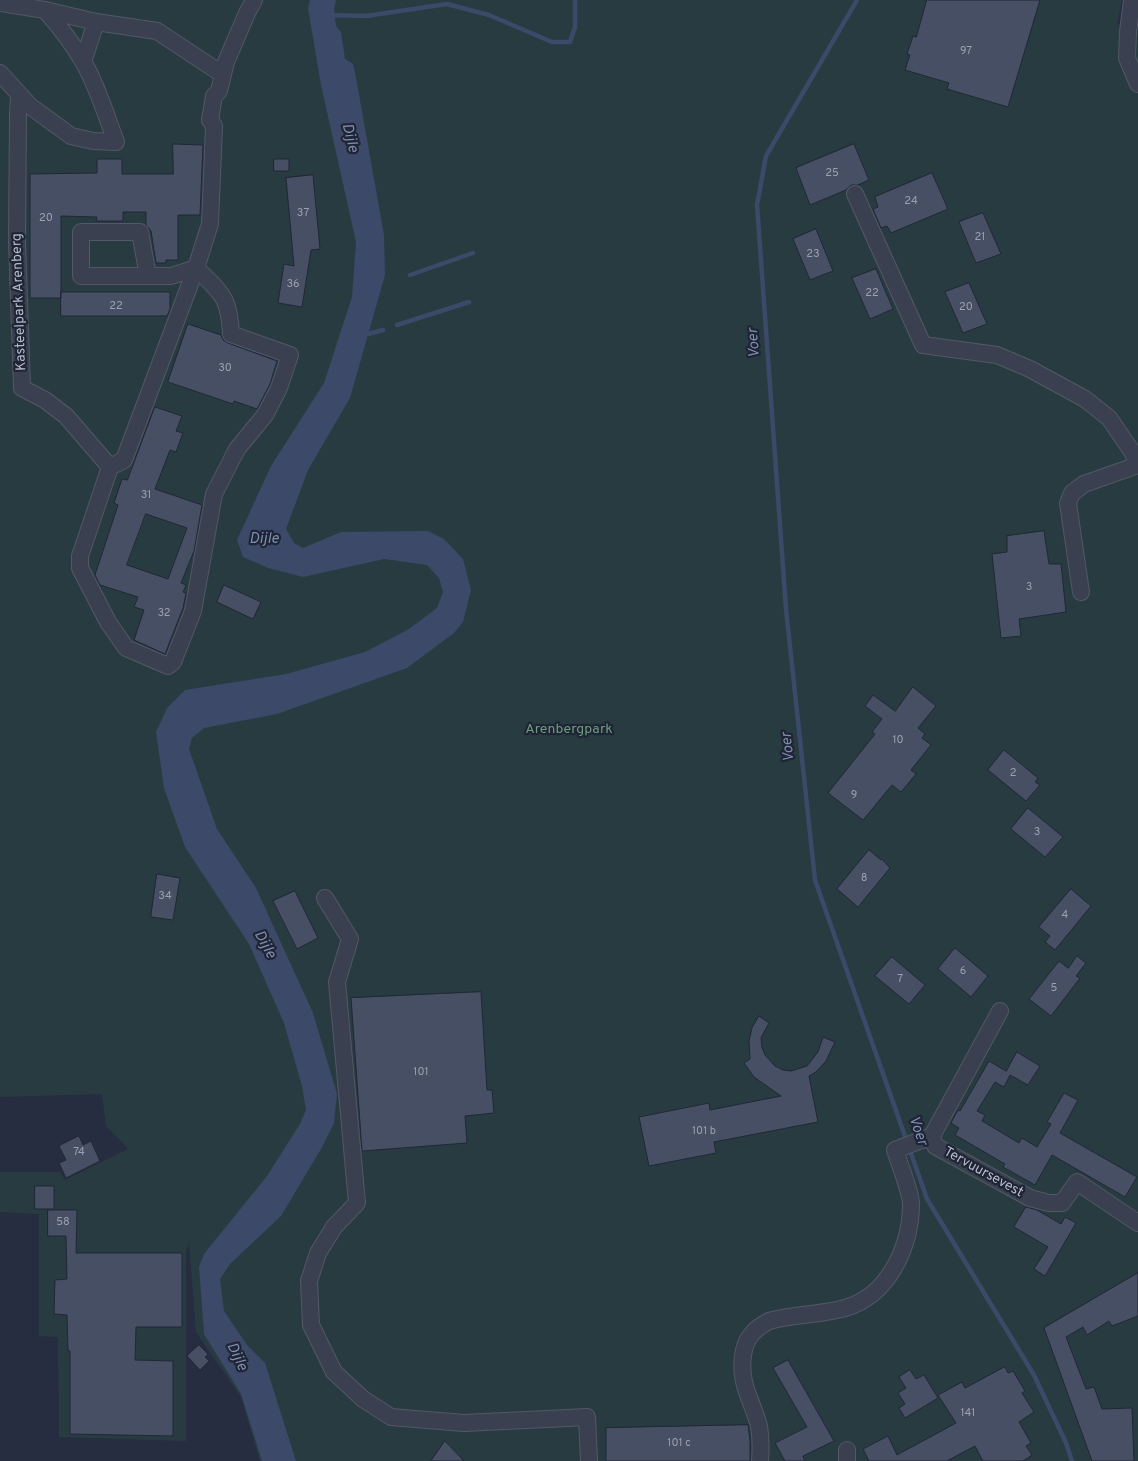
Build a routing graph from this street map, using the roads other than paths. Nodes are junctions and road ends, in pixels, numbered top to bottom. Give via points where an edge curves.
1 (254, 0) edge
2 (1132, 0) edge
3 (0, 3) edge
4 (45, 10) junction
5 (96, 22) junction
6 (83, 62) junction
7 (0, 73) edge
8 (221, 82) junction
9 (1138, 84) edge
10 (19, 96) junction
11 (856, 194) dead end
12 (196, 268) junction
13 (148, 276) junction
14 (1137, 465) edge
15 (110, 467) junction
16 (1081, 592) dead end
17 (324, 898) dead end
18 (1000, 1010) dead end
19 (927, 1138) junction
20 (1138, 1223) edge
21 (588, 1461) edge
22 (760, 1461) edge

1 - 8 street via 246,13
2 - 9 street via 1127,58
3 - 4 street
4 - 5 street
4 - 6 street
5 - 6 street
5 - 8 street via 156,31
6 - 10 street via 116,142 71,136
7 - 10 street
8 - 12 street via 222,97 218,121 214,126 210,224
10 - 15 street, Kasteelpark Arenberg via 17,242 22,388 66,416
11 - 14 street via 923,345 997,355 1085,399 1109,418 1133,453
12 - 13 street via 171,276
12 - 15 street via 124,460
12 - 15 street via 224,296 230,312 231,334 290,355 279,388 265,415 237,449 214,494 193,610 174,662 168,666 126,648 108,622 80,568 80,556
13 - 13 street via 140,232 81,232 81,276
14 - 16 street via 1084,484 1072,493 1068,504
17 - 21 street via 350,938 337,982 358,1203 334,1227 318,1253 309,1281 311,1325 334,1372 364,1399 391,1417 464,1424 588,1417
18 - 19 street
19 - 20 street, Tervuursevest via 934,1146 1030,1198 1062,1203 1077,1182
19 - 22 street via 895,1150 912,1204 903,1246 883,1284 860,1303 845,1308 769,1321 759,1326 744,1345 741,1369 759,1427

